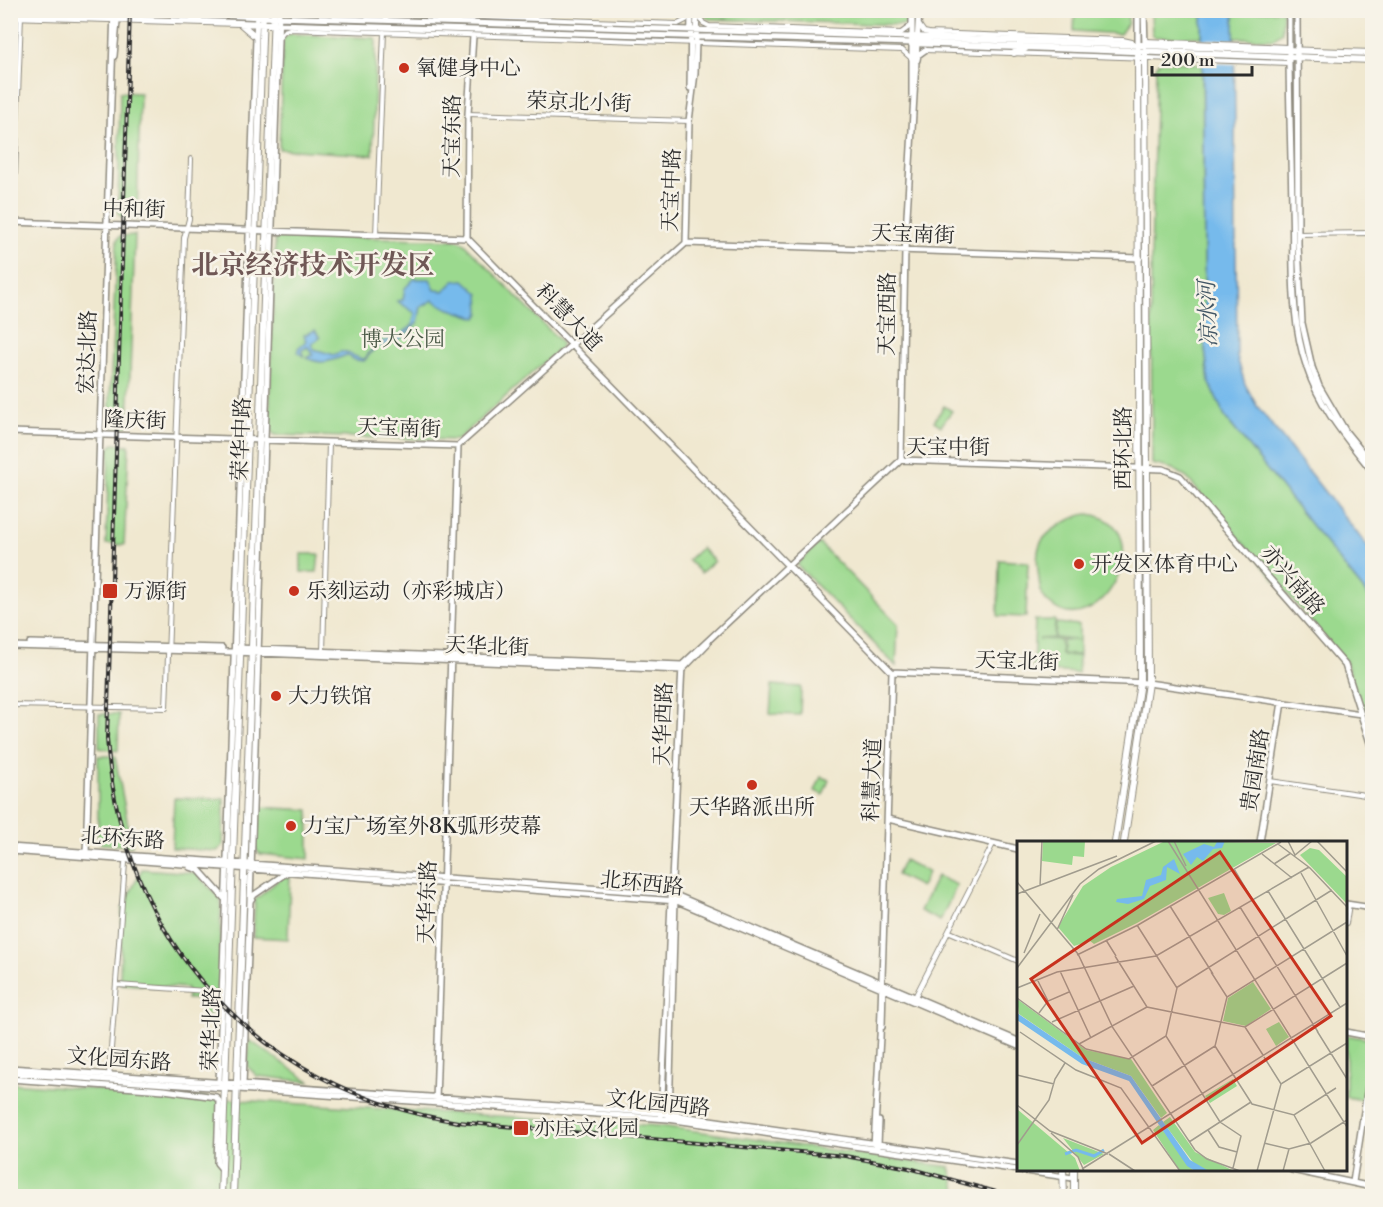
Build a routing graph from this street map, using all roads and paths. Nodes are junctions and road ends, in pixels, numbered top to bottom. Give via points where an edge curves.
1 (118, 10) edge
2 (279, 10) edge
3 (285, 10) edge
4 (474, 10) edge
5 (912, 10) edge
6 (919, 10) edge
7 (1138, 10) edge
8 (1144, 10) edge
9 (1289, 10) edge
10 (1297, 10) edge
11 (694, 11) edge
12 (201, 12) edge
13 (10, 16) edge
14 (21, 16) junction
15 (258, 16) edge
16 (276, 18) edge
17 (473, 18) junction
18 (116, 19) junction
19 (915, 23) junction
20 (241, 24) junction
21 (384, 29) junction
22 (255, 36) junction
23 (473, 36) junction
24 (693, 36) junction
25 (278, 38) junction
26 (914, 40) junction
27 (1191, 42) junction
28 (1181, 46) junction
29 (1028, 47) junction
30 (925, 50) joint
31 (1142, 50) junction
32 (1196, 51) junction
33 (1241, 52) junction
34 (1014, 53) junction
35 (1372, 53) edge
36 (1288, 54) junction
37 (1296, 54) junction
38 (911, 58) junction
39 (1181, 59) junction
40 (1372, 60) edge
41 (277, 73) junction
42 (915, 74) junction
43 (271, 86) junction
44 (913, 97) junction
45 (468, 114) junction
46 (689, 121) junction
47 (191, 159) dead end
48 (258, 166) junction
49 (251, 180) junction
50 (12, 222) edge
51 (108, 224) junction
52 (187, 228) junction
53 (252, 231) junction
54 (268, 233) junction
55 (1372, 233) edge
56 (1295, 234) junction
57 (376, 236) junction
58 (467, 238) junction
59 (686, 243) junction
60 (905, 250) junction
61 (1140, 258) junction
62 (271, 275) junction
63 (262, 292) junction
64 (10, 308) edge
65 (572, 345) junction
66 (249, 379) junction
67 (242, 392) junction
68 (10, 432) edge
69 (101, 435) junction
70 (177, 438) junction
71 (244, 440) junction
72 (257, 441) junction
73 (265, 441) junction
74 (329, 443) junction
75 (458, 446) junction
76 (901, 460) junction
77 (1372, 464) edge
78 (1139, 469) junction
79 (1149, 470) junction
80 (1372, 471) edge
81 (264, 487) junction
82 (255, 501) junction
83 (788, 565) junction
84 (243, 588) junction
85 (235, 600) junction
86 (10, 644) edge
87 (95, 647) junction
88 (169, 648) junction
89 (237, 650) junction
90 (254, 651) junction
91 (323, 653) junction
92 (451, 659) junction
93 (682, 667) junction
94 (892, 672) junction
95 (1140, 682) junction
96 (1148, 683) junction
97 (256, 696) junction
98 (1282, 702) junction
99 (10, 705) edge
100 (92, 707) junction
101 (249, 712) junction
102 (1361, 714) junction
103 (1372, 749) edge
104 (1270, 780) junction
105 (235, 796) junction
106 (1372, 796) edge
107 (228, 810) junction
108 (888, 819) junction
109 (1115, 841) edge
110 (1124, 841) edge
111 (1260, 841) edge
112 (993, 844) junction
113 (10, 849) edge
114 (1017, 849) edge
115 (86, 854) junction
116 (119, 859) junction
117 (125, 862) junction
118 (230, 865) junction
119 (247, 866) junction
120 (290, 871) junction
121 (445, 880) junction
122 (674, 898) junction
123 (225, 900) junction
124 (250, 901) junction
125 (1347, 904) edge
126 (1372, 908) edge
127 (224, 930) junction
128 (248, 932) junction
129 (950, 932) junction
130 (241, 947) junction
131 (231, 950) junction
132 (1017, 961) edge
133 (117, 985) junction
134 (882, 985) junction
135 (222, 992) junction
136 (915, 997) junction
137 (228, 1018) junction
138 (1347, 1032) edge
139 (220, 1033) junction
140 (1372, 1037) edge
141 (1017, 1041) edge
142 (1017, 1046) edge
143 (1372, 1060) edge
144 (10, 1068) edge
145 (10, 1073) edge
146 (109, 1075) junction
147 (10, 1079) edge
148 (145, 1083) junction
149 (223, 1085) junction
150 (239, 1086) junction
151 (164, 1090) junction
152 (436, 1100) junction
153 (661, 1116) junction
154 (669, 1116) junction
155 (876, 1146) junction
156 (1017, 1164) edge
157 (1017, 1165) edge
158 (222, 1168) junction
159 (1063, 1171) edge
160 (1297, 1171) edge
161 (1074, 1173) edge
162 (1353, 1182) junction
163 (1372, 1187) edge
164 (221, 1197) edge
165 (233, 1197) edge
166 (1064, 1197) edge
167 (1074, 1197) edge

1 - 12 main road
1 - 18 street, 宏达北路
2 - 16 street
3 - 17 street
4 - 17 street
5 - 19 street
6 - 19 street
7 - 31 street
8 - 31 street
9 - 36 street
10 - 37 street
11 - 17 street via 678,24
11 - 19 street via 709,26 901,33
11 - 24 street, 天宝中路
12 - 15 main road
13 - 14 main road
14 - 18 main road
14 - 50 street
15 - 16 main road
15 - 20 main road
15 - 22 street
15 - 48 main road, 荣华中路
16 - 21 street
16 - 24 street
16 - 25 street
16 - 43 main road, 荣华中路
18 - 20 main road
18 - 51 street, 宏达北路
19 - 26 street
19 - 31 street via 929,33 1123,40
20 - 22 main road
21 - 23 street
21 - 24 street
21 - 25 street via 290,29
21 - 57 street
22 - 49 street
23 - 24 street
23 - 45 street, 天宝东路
24 - 26 street
24 - 38 street via 902,50
24 - 46 street, 天宝中路
25 - 41 street
26 - 29 main road
26 - 31 main road
26 - 38 street, 天宝西路
26 - 42 street, 天宝西路
27 - 28 street
27 - 31 street
27 - 32 street
28 - 31 main road
28 - 32 main road
29 - 31 main road
29 - 34 main road
30 - 34 street
30 - 42 street via 918,54
31 - 32 main road
31 - 34 street
31 - 39 street
31 - 61 main road, 西环北路
31 - 79 main road, 西环北路
32 - 33 main road
32 - 33 street
32 - 39 street
32 - 39 street
33 - 36 main road
33 - 36 street
35 - 37 main road
36 - 37 main road
36 - 56 street
37 - 40 main road
37 - 56 street
38 - 44 street, 天宝西路
41 - 43 street
41 - 54 street
42 - 44 street, 天宝西路
43 - 54 main road, 荣华中路
44 - 60 street, 天宝西路
45 - 46 street, 荣京北小街
45 - 58 street, 天宝东路
46 - 59 street, 天宝中路
47 - 52 street
48 - 49 street
48 - 53 main road, 荣华中路
49 - 53 street
50 - 51 street, 中和街
50 - 64 street
51 - 52 street, 中和街
51 - 69 street, 宏达北路
52 - 53 street, 中和街
52 - 70 street
53 - 54 street, 中和街
53 - 66 main road, 荣华中路
53 - 67 street
54 - 57 street
54 - 62 street
54 - 63 main road, 荣华中路
55 - 56 street
56 - 77 street via 1301,314 1312,367 1346,432
56 - 80 street via 1296,321 1306,368 1333,420
57 - 58 street
58 - 65 street, 科慧大道
59 - 60 street, 天宝南街
59 - 65 street, 天宝中路
60 - 61 street, 天宝南街
60 - 76 street, 天宝西路
61 - 78 main road, 西环北路
62 - 63 street
62 - 73 street
63 - 72 main road, 荣华中路
65 - 75 street, 天宝南街
65 - 83 street, 科慧大道
66 - 67 street
66 - 71 main road, 荣华中路
67 - 71 street
68 - 69 street, 隆庆街
69 - 70 street, 隆庆街
69 - 87 street, 宏达北路
70 - 71 street, 隆庆街
70 - 88 street
71 - 72 street, 隆庆街
71 - 84 main road, 荣华中路
71 - 85 street
72 - 73 street, 天宝南街
72 - 82 main road, 荣华中路
73 - 74 street, 天宝南街
73 - 81 street
74 - 75 street, 天宝南街
74 - 91 street
75 - 92 street, 天华东路
76 - 78 street, 天宝中街
76 - 83 street, 天宝中街
78 - 79 street, 天宝中街
78 - 95 main road, 西环北路
79 - 96 main road, 西环北路
79 - 102 street, 亦兴南路 via 1172,471 1196,493 1345,666
81 - 82 street
81 - 90 street
82 - 90 main road, 荣华中路
83 - 93 street, 天华西路
83 - 94 street, 科慧大道
84 - 85 street
84 - 89 main road, 荣华中路
85 - 89 street
86 - 87 street
87 - 88 street
87 - 100 street, 宏达北路
88 - 89 street
88 - 100 street via 166,708
89 - 90 street
89 - 105 main road, 荣华中路
89 - 107 street
90 - 91 street, 天华北街
90 - 92 street, 天华北街
90 - 97 street
90 - 101 main road, 荣华中路
91 - 92 street, 天华北街
92 - 93 street, 天华北街
92 - 121 street, 天华东路
93 - 122 street, 天华西路
94 - 95 street, 天宝北街
94 - 108 street, 科慧大道
95 - 96 street, 天宝北街
95 - 109 main road, 西环北路
96 - 98 street, 天宝北街
96 - 110 main road, 西环北路
97 - 101 street
97 - 119 street
98 - 102 street, 天宝北街
98 - 104 street, 贵园南路
99 - 100 street
100 - 115 street, 宏达北路
101 - 119 main road, 荣华中路
102 - 103 street, 亦兴南路
104 - 106 street
104 - 111 street, 贵园南路
105 - 107 street
105 - 118 main road, 荣华中路
107 - 118 street
108 - 112 street
108 - 134 street, 科慧大道
112 - 114 street
112 - 129 street
113 - 115 street, 北环东路
115 - 116 street, 北环东路
115 - 118 street, 北环东路
116 - 117 street
116 - 118 street, 北环东路
117 - 123 street via 194,867
117 - 133 street
118 - 119 street, 北环西路
118 - 123 street
118 - 131 main road, 荣华北路
119 - 120 street, 北环西路
119 - 121 street, 北环西路
119 - 124 street
119 - 130 main road, 荣华北路
120 - 121 street, 北环西路
120 - 124 street
121 - 122 street, 北环西路
121 - 152 street, 天华东路
122 - 134 street, 北环西路
122 - 153 street, 天华西路
122 - 154 street, 天华西路
123 - 127 street
124 - 128 street
125 - 126 street
127 - 131 street
127 - 135 street
128 - 130 street
128 - 150 street
129 - 132 street
129 - 136 street
130 - 150 main road, 荣华北路
131 - 137 main road, 荣华北路
133 - 135 street
133 - 146 street
134 - 136 street, 北环西路
134 - 142 street, 北环西路
134 - 155 street, 科慧大道
135 - 139 street
136 - 141 street, 北环西路
137 - 139 street
137 - 149 main road, 荣华北路
138 - 140 street
139 - 149 street
143 - 162 street
144 - 146 street, 文化园东路
145 - 148 street, 文化园东路
146 - 149 street, 文化园东路
147 - 151 street
148 - 149 street, 文化园东路
148 - 151 street
149 - 150 street, 文化园西路
149 - 158 main road, 荣华北路
150 - 152 street, 文化园西路
150 - 165 main road, 荣华北路
151 - 158 street via 219,1100 217,1163
152 - 153 street, 文化园西路
153 - 154 street, 文化园西路
154 - 155 street, 文化园西路
155 - 156 street, 文化园西路
155 - 157 street, 文化园西路
158 - 164 main road, 荣华北路
159 - 161 street, 文化园西路
159 - 166 main road
160 - 162 street
161 - 167 main road
162 - 163 street

